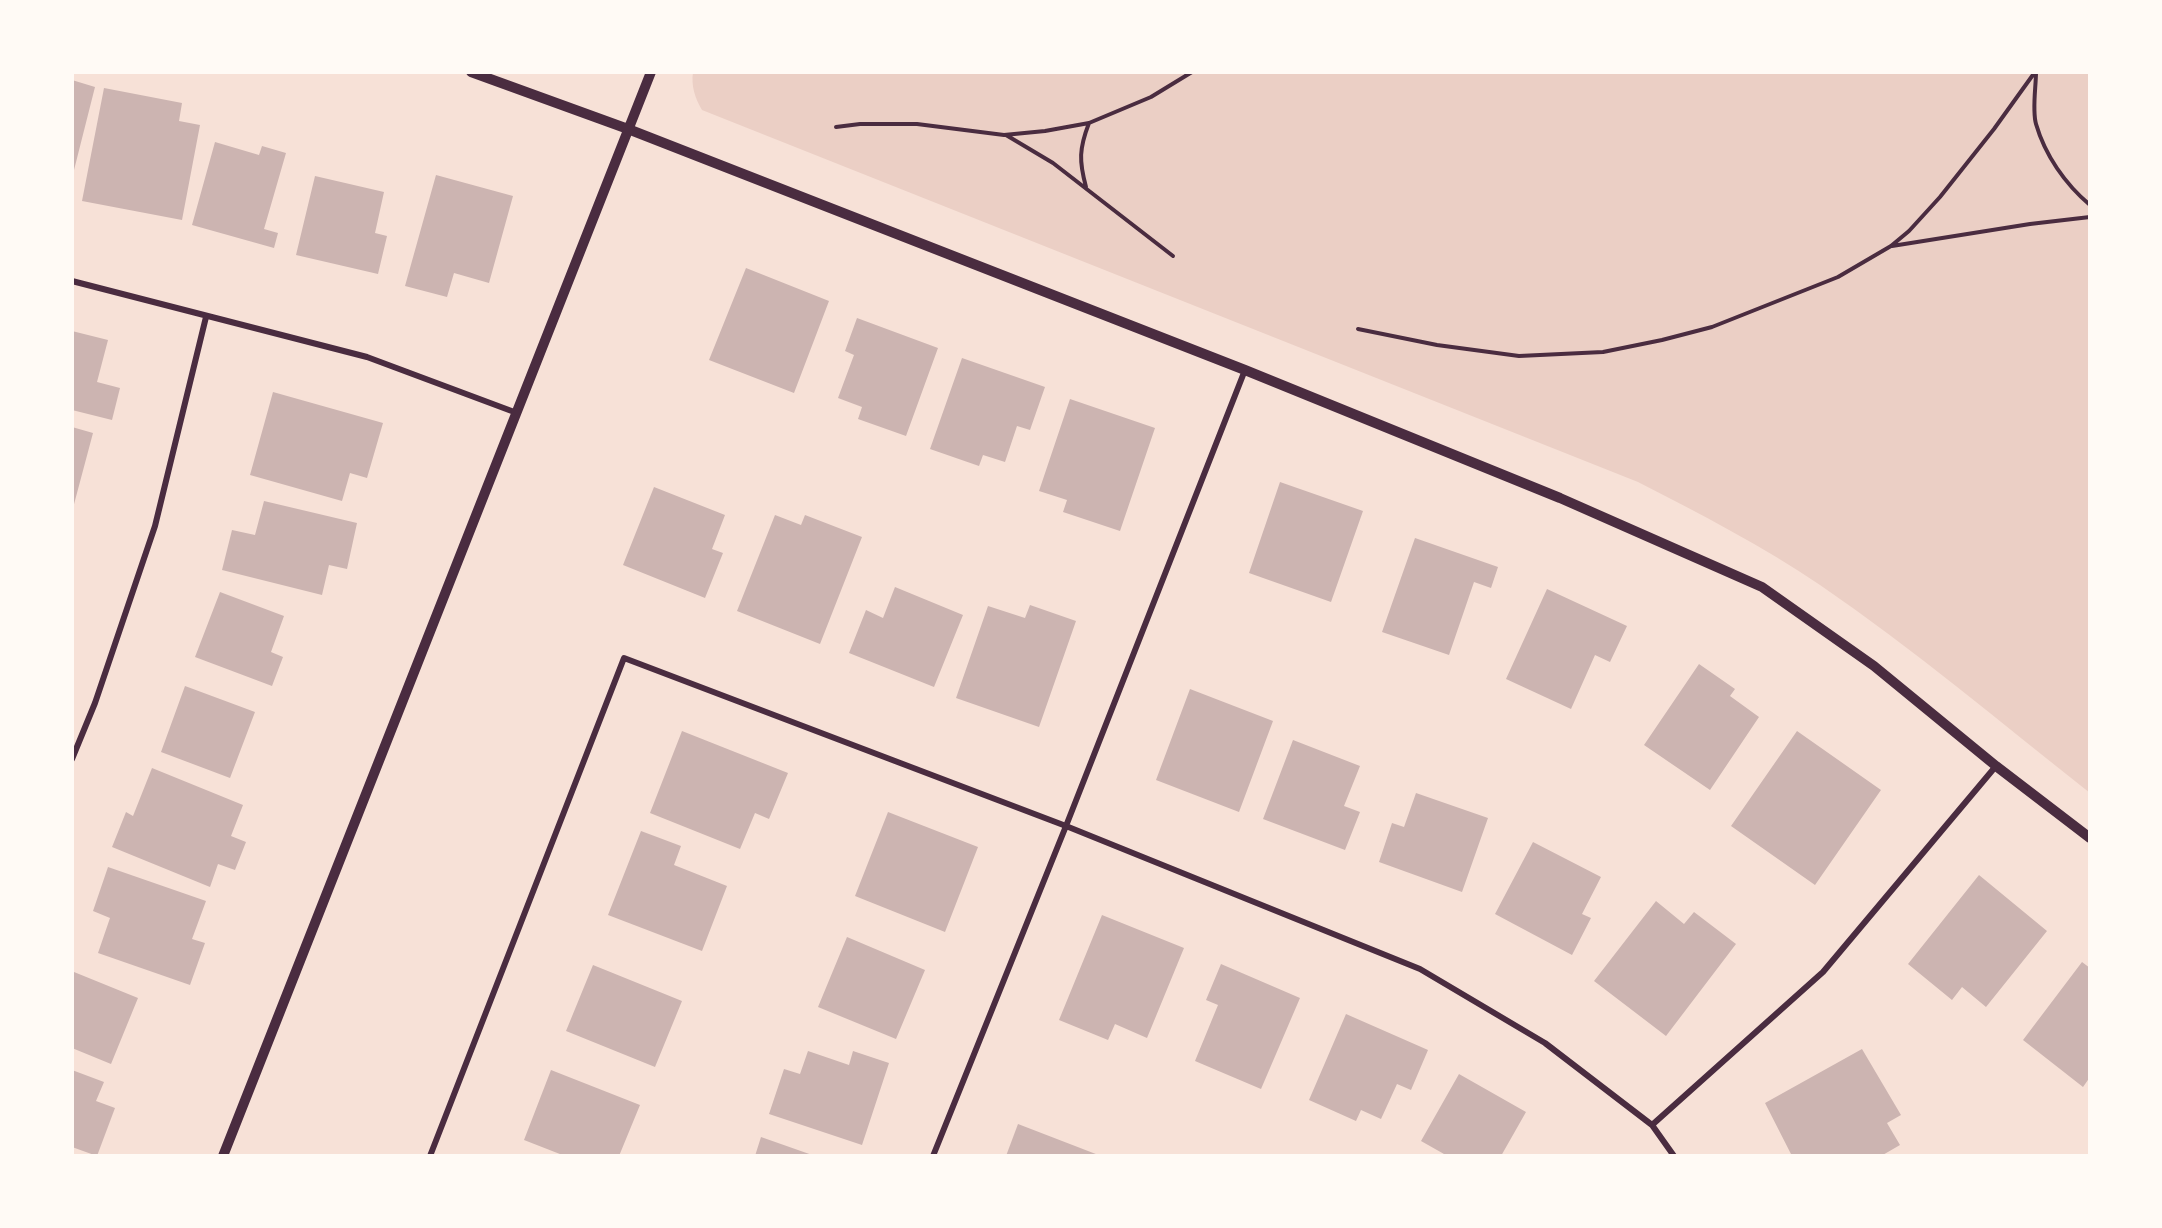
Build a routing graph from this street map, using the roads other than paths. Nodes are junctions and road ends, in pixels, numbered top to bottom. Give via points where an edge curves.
1 (471, 72) edge
2 (651, 72) edge
3 (628, 129) junction
4 (72, 281) edge
5 (206, 317) junction
6 (1245, 370) junction
7 (518, 413) junction
8 (72, 759) edge
9 (1996, 766) junction
10 (1066, 826) junction
11 (2090, 838) edge
12 (1653, 1125) junction
13 (223, 1156) edge
14 (430, 1156) edge
15 (933, 1156) edge
16 (1674, 1156) edge

1 - 3 street
2 - 3 street
3 - 6 street
3 - 7 street
4 - 5 street
5 - 7 street via 367,357
5 - 8 street via 155,526
6 - 9 street via 1560,498 1762,587 1874,666
6 - 10 street
7 - 13 street
9 - 11 street
9 - 12 street via 1823,972
10 - 12 street via 1420,969 1545,1043
10 - 14 street via 624,658
10 - 15 street
12 - 16 street

